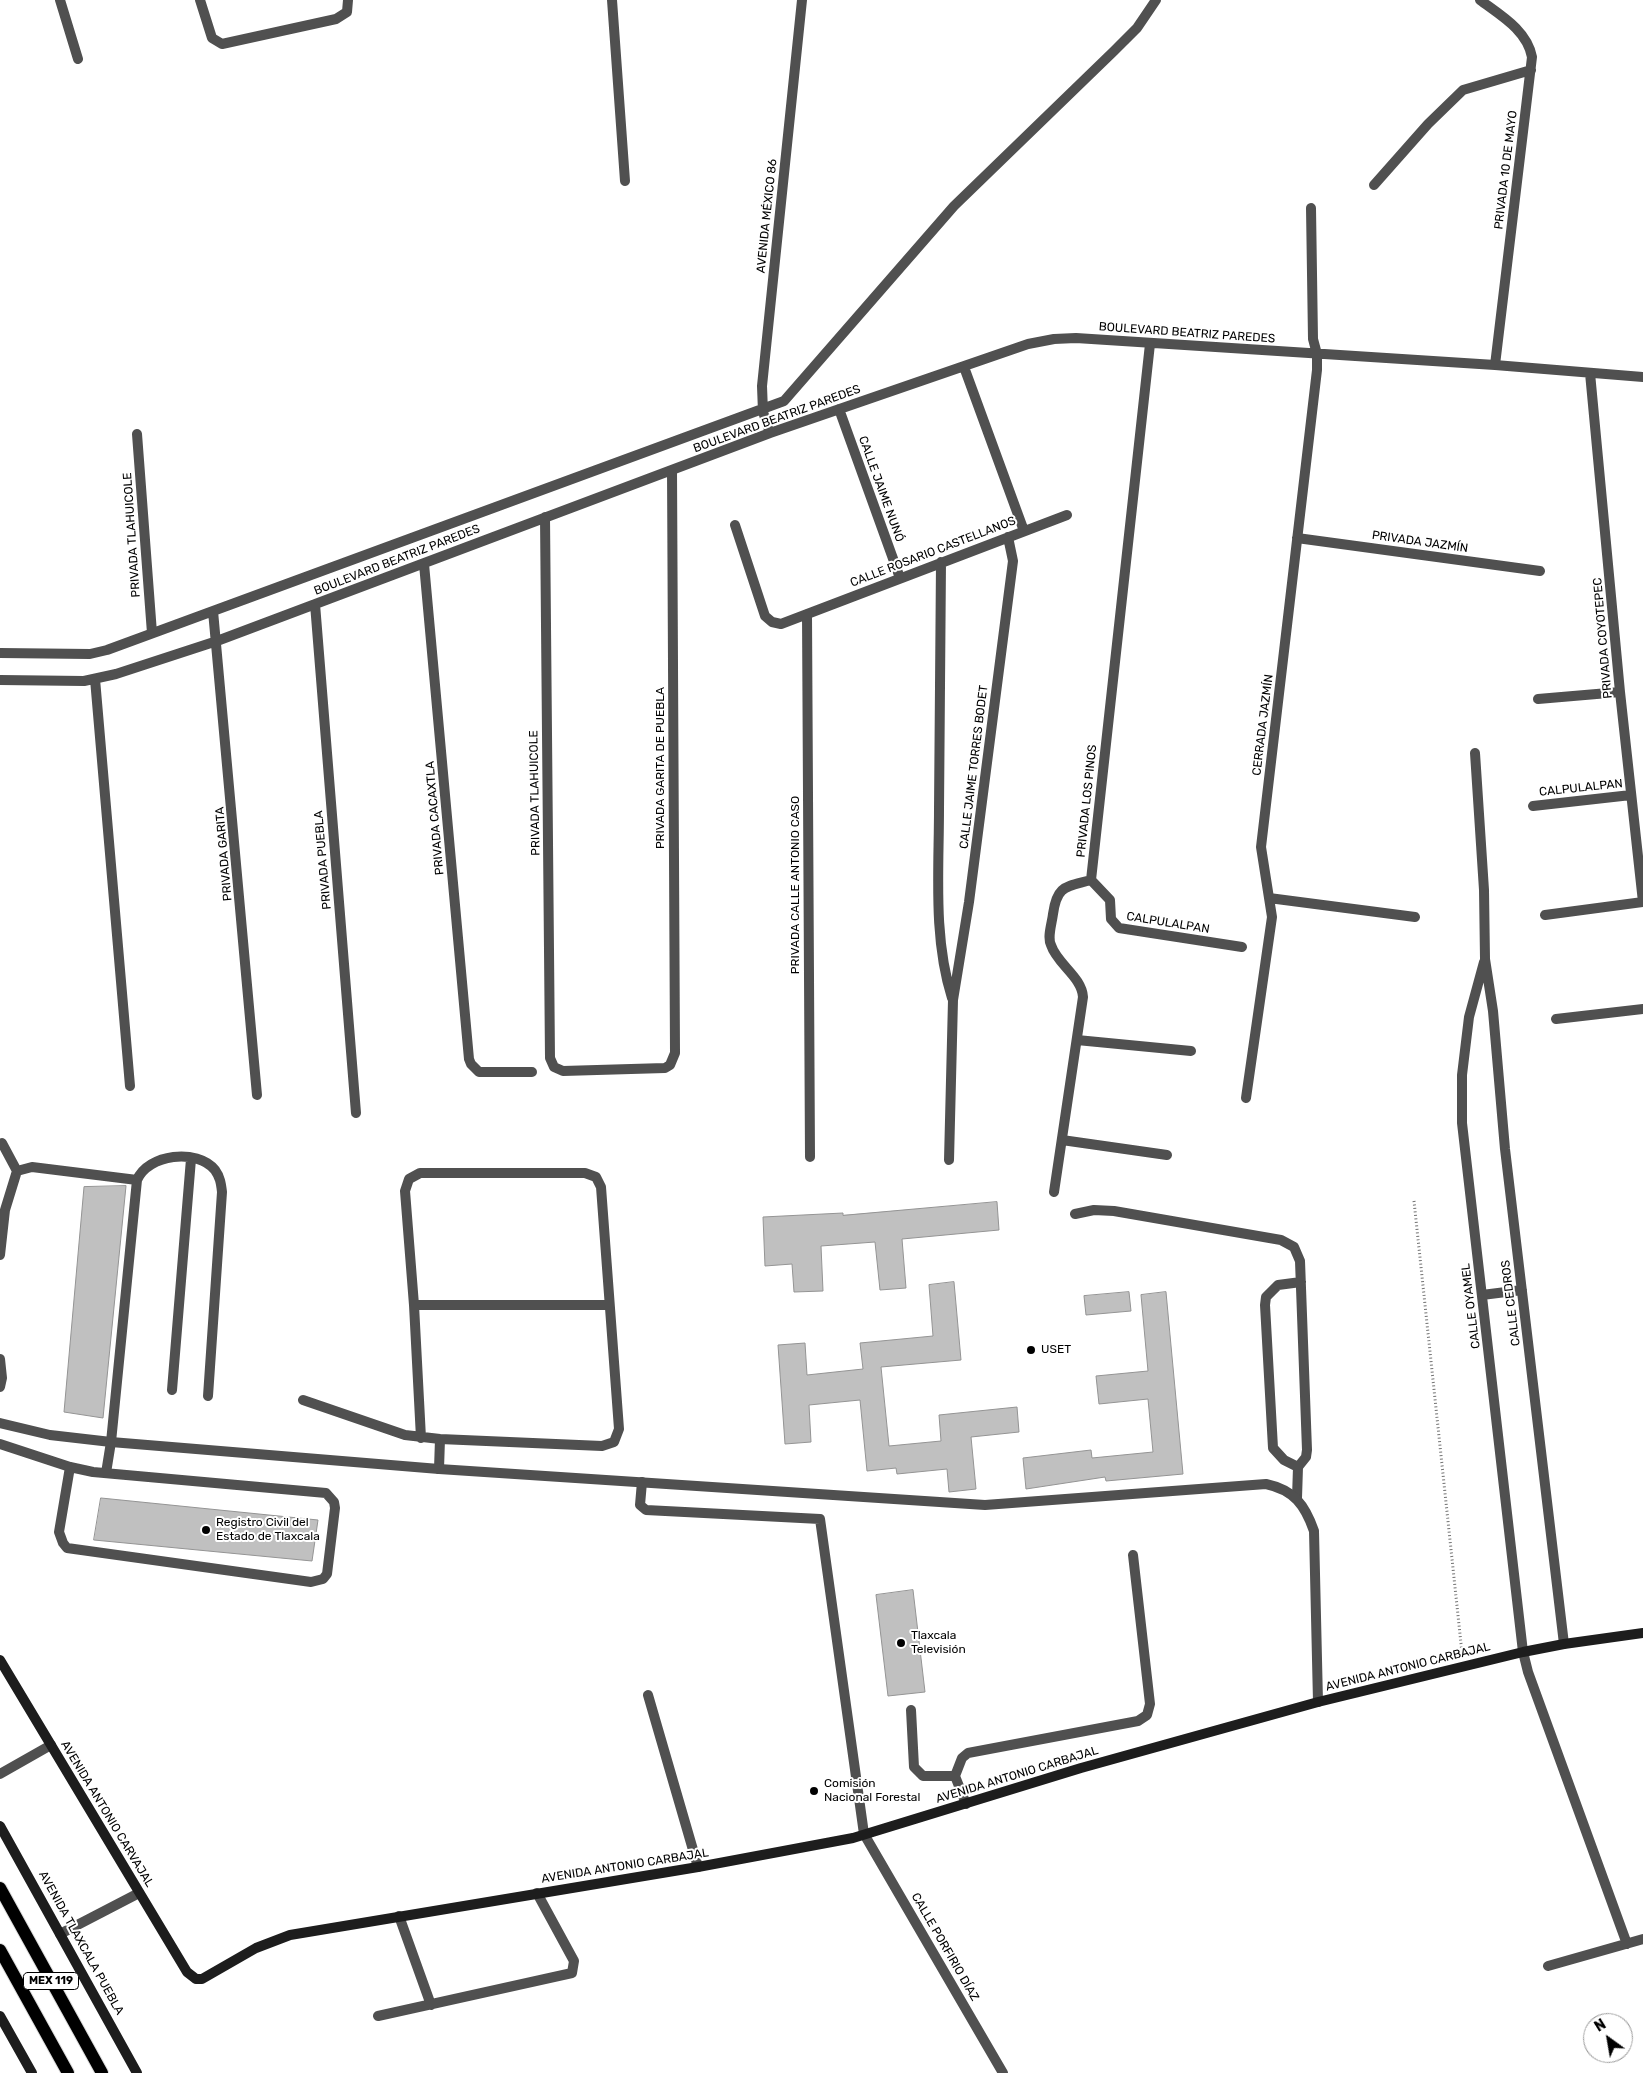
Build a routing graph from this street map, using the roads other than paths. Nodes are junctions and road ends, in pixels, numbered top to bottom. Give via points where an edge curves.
1 (60, 0) edge
2 (200, 0) edge
3 (348, 0) edge
4 (612, 0) edge
5 (802, 0) edge
6 (1156, 0) edge
7 (1480, 0) edge
8 (78, 60) dead end
9 (1531, 70) junction
10 (625, 181) dead end
11 (1374, 185) dead end
12 (1311, 208) dead end
13 (1150, 344) junction
14 (1317, 354) junction
15 (1495, 365) junction
16 (964, 367) junction
17 (1590, 373) junction
18 (1643, 377) edge
19 (763, 407) junction
20 (839, 409) junction
21 (770, 433) junction
22 (136, 434) dead end
23 (672, 470) junction
24 (1067, 515) dead end
25 (545, 517) junction
26 (735, 525) dead end
27 (1024, 531) junction
28 (1008, 537) junction
29 (1297, 538) junction
30 (941, 562) junction
31 (424, 564) junction
32 (1540, 571) dead end
33 (900, 578) junction
34 (315, 604) junction
35 (213, 611) junction
36 (807, 614) junction
37 (152, 634) junction
38 (218, 641) junction
39 (0, 653) edge
40 (94, 679) junction
41 (0, 680) edge
42 (1620, 692) junction
43 (1538, 699) dead end
44 (1475, 754) dead end
45 (1631, 795) junction
46 (1533, 806) dead end
47 (1091, 880) junction
48 (1269, 898) junction
49 (1643, 902) edge
50 (1545, 915) dead end
51 (1415, 917) dead end
52 (1242, 947) dead end
53 (1485, 959) junction
54 (953, 1000) junction
55 (1643, 1009) edge
56 (1556, 1019) dead end
57 (1077, 1040) junction
58 (1191, 1051) dead end
59 (554, 1067) joint
60 (532, 1072) dead end
61 (130, 1086) dead end
62 (258, 1095) dead end
63 (1246, 1098) dead end
64 (356, 1113) dead end
65 (1062, 1140) junction
66 (2, 1143) dead end
67 (1167, 1155) dead end
68 (810, 1157) dead end
69 (191, 1159) junction
70 (949, 1160) dead end
71 (17, 1171) junction
72 (137, 1180) junction
73 (1054, 1192) dead end
74 (1076, 1214) dead end
75 (0, 1255) edge
76 (1301, 1282) junction
77 (1522, 1290) junction
78 (1482, 1295) junction
79 (414, 1305) junction
80 (608, 1305) junction
81 (0, 1359) edge
82 (0, 1387) edge
83 (172, 1390) dead end
84 (208, 1396) dead end
85 (303, 1400) dead end
86 (0, 1422) edge
87 (421, 1438) junction
88 (440, 1439) junction
89 (111, 1442) junction
90 (0, 1444) edge
91 (1298, 1467) junction
92 (70, 1468) junction
93 (438, 1469) junction
94 (106, 1473) junction
95 (642, 1482) junction
96 (1297, 1498) junction
97 (1133, 1555) dead end
98 (1643, 1633) edge
99 (1564, 1644) junction
100 (1524, 1652) junction
101 (0, 1660) edge
102 (648, 1695) dead end
103 (1318, 1702) junction
104 (911, 1710) dead end
105 (51, 1746) junction
106 (0, 1774) edge
107 (955, 1776) junction
108 (966, 1804) junction
109 (0, 1826) edge
110 (864, 1834) junction
111 (698, 1867) junction
112 (0, 1888) edge
113 (139, 1893) junction
114 (537, 1893) junction
115 (399, 1916) junction
116 (60, 1934) junction
117 (1643, 1939) edge
118 (1627, 1944) junction
119 (0, 1950) edge
120 (1548, 1966) dead end
121 (196, 1979) joint
122 (431, 2005) junction
123 (0, 2016) edge
124 (378, 2016) dead end
125 (32, 2073) edge
126 (68, 2073) edge
127 (102, 2073) edge
128 (137, 2073) edge
129 (1003, 2073) edge

1 - 8 street
2 - 3 street via 209,33 216,42 228,44 336,19 347,12
4 - 10 street
5 - 19 street, AVENIDA MÉXICO 86 via 762,386
6 - 19 street, BOULEVARD BEATRIZ PAREDES via 1137,28 954,206 784,401
7 - 9 street, PRIVADA 10 DE MAYO via 1524,38 1531,48
9 - 11 street via 1463,90
9 - 15 street, PRIVADA 10 DE MAYO
12 - 14 street, CERRADA JAZMÍN via 1313,339
13 - 14 street, BOULEVARD BEATRIZ PAREDES
13 - 16 street, BOULEVARD BEATRIZ PAREDES via 1054,339 1028,344
13 - 47 street, PRIVADA LOS PINOS
14 - 15 street, BOULEVARD BEATRIZ PAREDES
14 - 29 street, CERRADA JAZMÍN
15 - 17 street, BOULEVARD BEATRIZ PAREDES
16 - 20 street, BOULEVARD BEATRIZ PAREDES
16 - 27 street
17 - 18 street, BOULEVARD BEATRIZ PAREDES
17 - 42 street, PRIVADA COYOTEPEC
19 - 21 street, AVENIDA MÉXICO 86
19 - 35 street, BOULEVARD BEATRIZ PAREDES
20 - 21 street, BOULEVARD BEATRIZ PAREDES
20 - 33 street, CALLE JAIME NUNÓ
21 - 23 street, BOULEVARD BEATRIZ PAREDES
22 - 37 street, PRIVADA TLAHUICOLE
23 - 25 street, BOULEVARD BEATRIZ PAREDES
23 - 59 street, PRIVADA GARITA DE PUEBLA via 675,1053 670,1065 659,1070 563,1071
24 - 27 street, CALLE ROSARIO CASTELLANOS
25 - 31 street, BOULEVARD BEATRIZ PAREDES
25 - 59 street, PRIVADA TLAHUICOLE via 550,1058
26 - 36 street, CALLE ROSARIO CASTELLANOS via 768,619 781,624
27 - 28 street, CALLE ROSARIO CASTELLANOS
28 - 30 street, CALLE ROSARIO CASTELLANOS
28 - 54 street, CALLE JAIME TORRES BODET via 1013,562 969,902
29 - 32 street, PRIVADA JAZMÍN
29 - 48 street, CERRADA JAZMÍN via 1261,847
30 - 33 street, CALLE ROSARIO CASTELLANOS
30 - 54 street, CALLE JAIME TORRES BODET via 939,886 942,950
31 - 34 street, BOULEVARD BEATRIZ PAREDES
31 - 60 street, PRIVADA CACAXTLA via 469,1059 474,1068 485,1072
33 - 36 street, CALLE ROSARIO CASTELLANOS
34 - 38 street, BOULEVARD BEATRIZ PAREDES
34 - 64 street, PRIVADA PUEBLA
35 - 37 street, BOULEVARD BEATRIZ PAREDES
35 - 38 street, PRIVADA GARITA
36 - 68 street, PRIVADA CALLE ANTONIO CASO
37 - 39 street, BOULEVARD BEATRIZ PAREDES via 90,654
38 - 40 street, BOULEVARD BEATRIZ PAREDES
38 - 62 street, PRIVADA GARITA
40 - 41 street, BOULEVARD BEATRIZ PAREDES
40 - 61 street
42 - 43 street
42 - 45 street, PRIVADA COYOTEPEC
44 - 53 street
45 - 46 street, CALPULALPAN
45 - 49 street, PRIVADA COYOTEPEC
47 - 52 street, CALPULALPAN via 1110,900 1112,919 1119,928
47 - 57 street via 1059,892 1050,938 1053,950 1083,991
48 - 51 street
48 - 63 street, CERRADA JAZMÍN via 1272,918
49 - 50 street
53 - 77 street, CALLE CEDROS
53 - 78 street, CALLE OYAMEL via 1469,1017 1462,1075 1462,1124
54 - 70 street, CALLE JAIME TORRES BODET
55 - 56 street
57 - 58 street
57 - 65 street
65 - 67 street
65 - 73 street
66 - 71 street
69 - 72 street via 160,1160 145,1168
69 - 83 street
69 - 84 street via 203,1161 214,1169 222,1192
71 - 72 street via 32,1167
71 - 75 street via 5,1210
72 - 89 street
74 - 76 street via 1094,1210 1114,1211 1281,1240 1294,1247 1298,1254
76 - 91 street via 1307,1450 1303,1463
76 - 91 street via 1278,1284 1271,1290 1265,1305 1274,1448 1284,1460
77 - 78 street
77 - 99 street, CALLE CEDROS
78 - 100 street, CALLE OYAMEL
79 - 80 street
79 - 80 street via 405,1191 409,1178 420,1173 585,1173 596,1177 600,1187
79 - 87 street
80 - 88 street via 619,1429 614,1442 602,1446
81 - 82 street
85 - 87 street via 401,1435
86 - 89 street via 50,1435
87 - 88 street
88 - 93 street
89 - 93 street
89 - 94 street
90 - 92 street
91 - 96 street
92 - 94 street
92 - 94 street via 59,1532 67,1548 311,1582 323,1579 327,1574 335,1508 326,1493
93 - 95 street
95 - 96 street via 985,1505 1254,1484 1278,1486
95 - 110 street via 640,1505 646,1510 820,1519
96 - 103 street via 1309,1515 1314,1531
97 - 107 street via 1150,1704 1147,1715 1138,1721 972,1752 962,1758
98 - 99 street, AVENIDA ANTONIO CARBAJAL
99 - 100 street, AVENIDA ANTONIO CARBAJAL
100 - 103 street, AVENIDA ANTONIO CARBAJAL
100 - 118 street, CALLE OYAMEL via 1528,1672
101 - 105 street, AVENIDA ANTONIO CARVAJAL
102 - 111 street
103 - 108 street, AVENIDA ANTONIO CARBAJAL via 1081,1768
104 - 107 street via 914,1768 923,1776
105 - 106 street
105 - 113 street, AVENIDA ANTONIO CARVAJAL
107 - 108 street
108 - 110 street, AVENIDA ANTONIO CARBAJAL
109 - 116 street, AVENIDA TLAXCALA PUEBLA
110 - 111 street, AVENIDA ANTONIO CARBAJAL
110 - 129 street, CALLE PORFIRIO DÍAZ
111 - 114 street, AVENIDA ANTONIO CARBAJAL
112 - 127 main road, MEX 119
113 - 116 street
113 - 121 street, AVENIDA ANTONIO CARVAJAL via 187,1972
114 - 115 street, AVENIDA ANTONIO CARBAJAL
114 - 122 street via 574,1961 572,1973
115 - 121 street, AVENIDA ANTONIO CARBAJAL via 290,1935 256,1948 202,1979
115 - 122 street
116 - 128 street, AVENIDA TLAXCALA PUEBLA
117 - 118 street
118 - 120 street
119 - 126 main road, MEX 119
122 - 124 street
123 - 125 street

